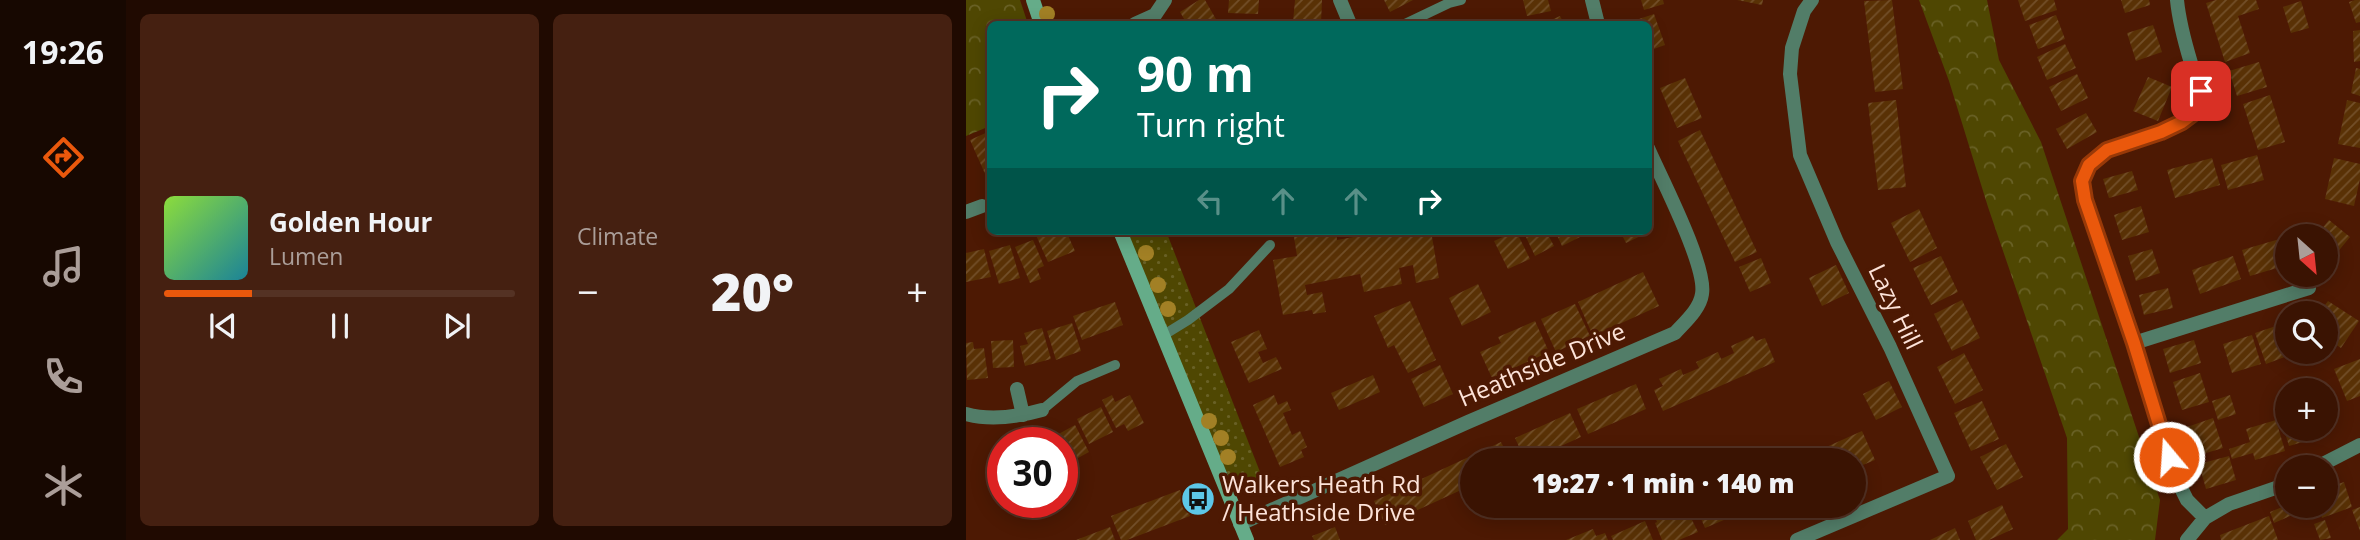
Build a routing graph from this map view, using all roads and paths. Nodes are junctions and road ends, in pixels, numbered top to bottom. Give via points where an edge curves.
1 (1033, 0) edge
2 (1165, 0) edge
3 (1340, 0) edge
4 (1461, 0) edge
5 (1592, 0) edge
6 (1812, 0) edge
7 (2177, 0) edge
8 (1040, 21) edge
9 (1142, 21) edge
10 (1349, 21) edge
11 (1411, 21) edge
12 (1597, 21) edge
13 (1652, 157) edge
14 (982, 206) dead end
15 (966, 212) edge
16 (1122, 235) edge
17 (1270, 245) dead end
18 (2309, 288) dead end
19 (1162, 336) junction
20 (2134, 343) junction
21 (1115, 365) dead end
22 (1017, 389) dead end
23 (1042, 410) joint
24 (966, 414) edge
25 (1023, 415) junction
26 (2360, 445) edge
27 (2338, 456) edge
28 (2275, 488) edge
29 (2205, 518) junction
30 (1240, 524) junction
31 (1247, 540) edge
32 (1797, 540) edge
33 (2187, 540) edge

1 - 8 street
2 - 9 street via 1155,15
3 - 10 street
4 - 11 lane
5 - 12 street
6 - 32 street, Lazy Hill via 1792,48 1790,74 1800,155 1948,476
7 - 20 street via 2201,91 2194,113 2161,132 2107,150 2089,165 2082,181
13 - 30 street, Heathside Drive via 1700,266 1702,294 1693,314 1675,333
14 - 15 street
16 - 19 street
17 - 19 lane via 1229,289
18 - 20 street
19 - 30 street
20 - 29 street via 2177,480 2187,500
21 - 23 lane via 1077,382
22 - 25 street
23 - 25 street
24 - 25 street via 988,418
26 - 27 street
28 - 29 street
29 - 33 street
30 - 31 street

